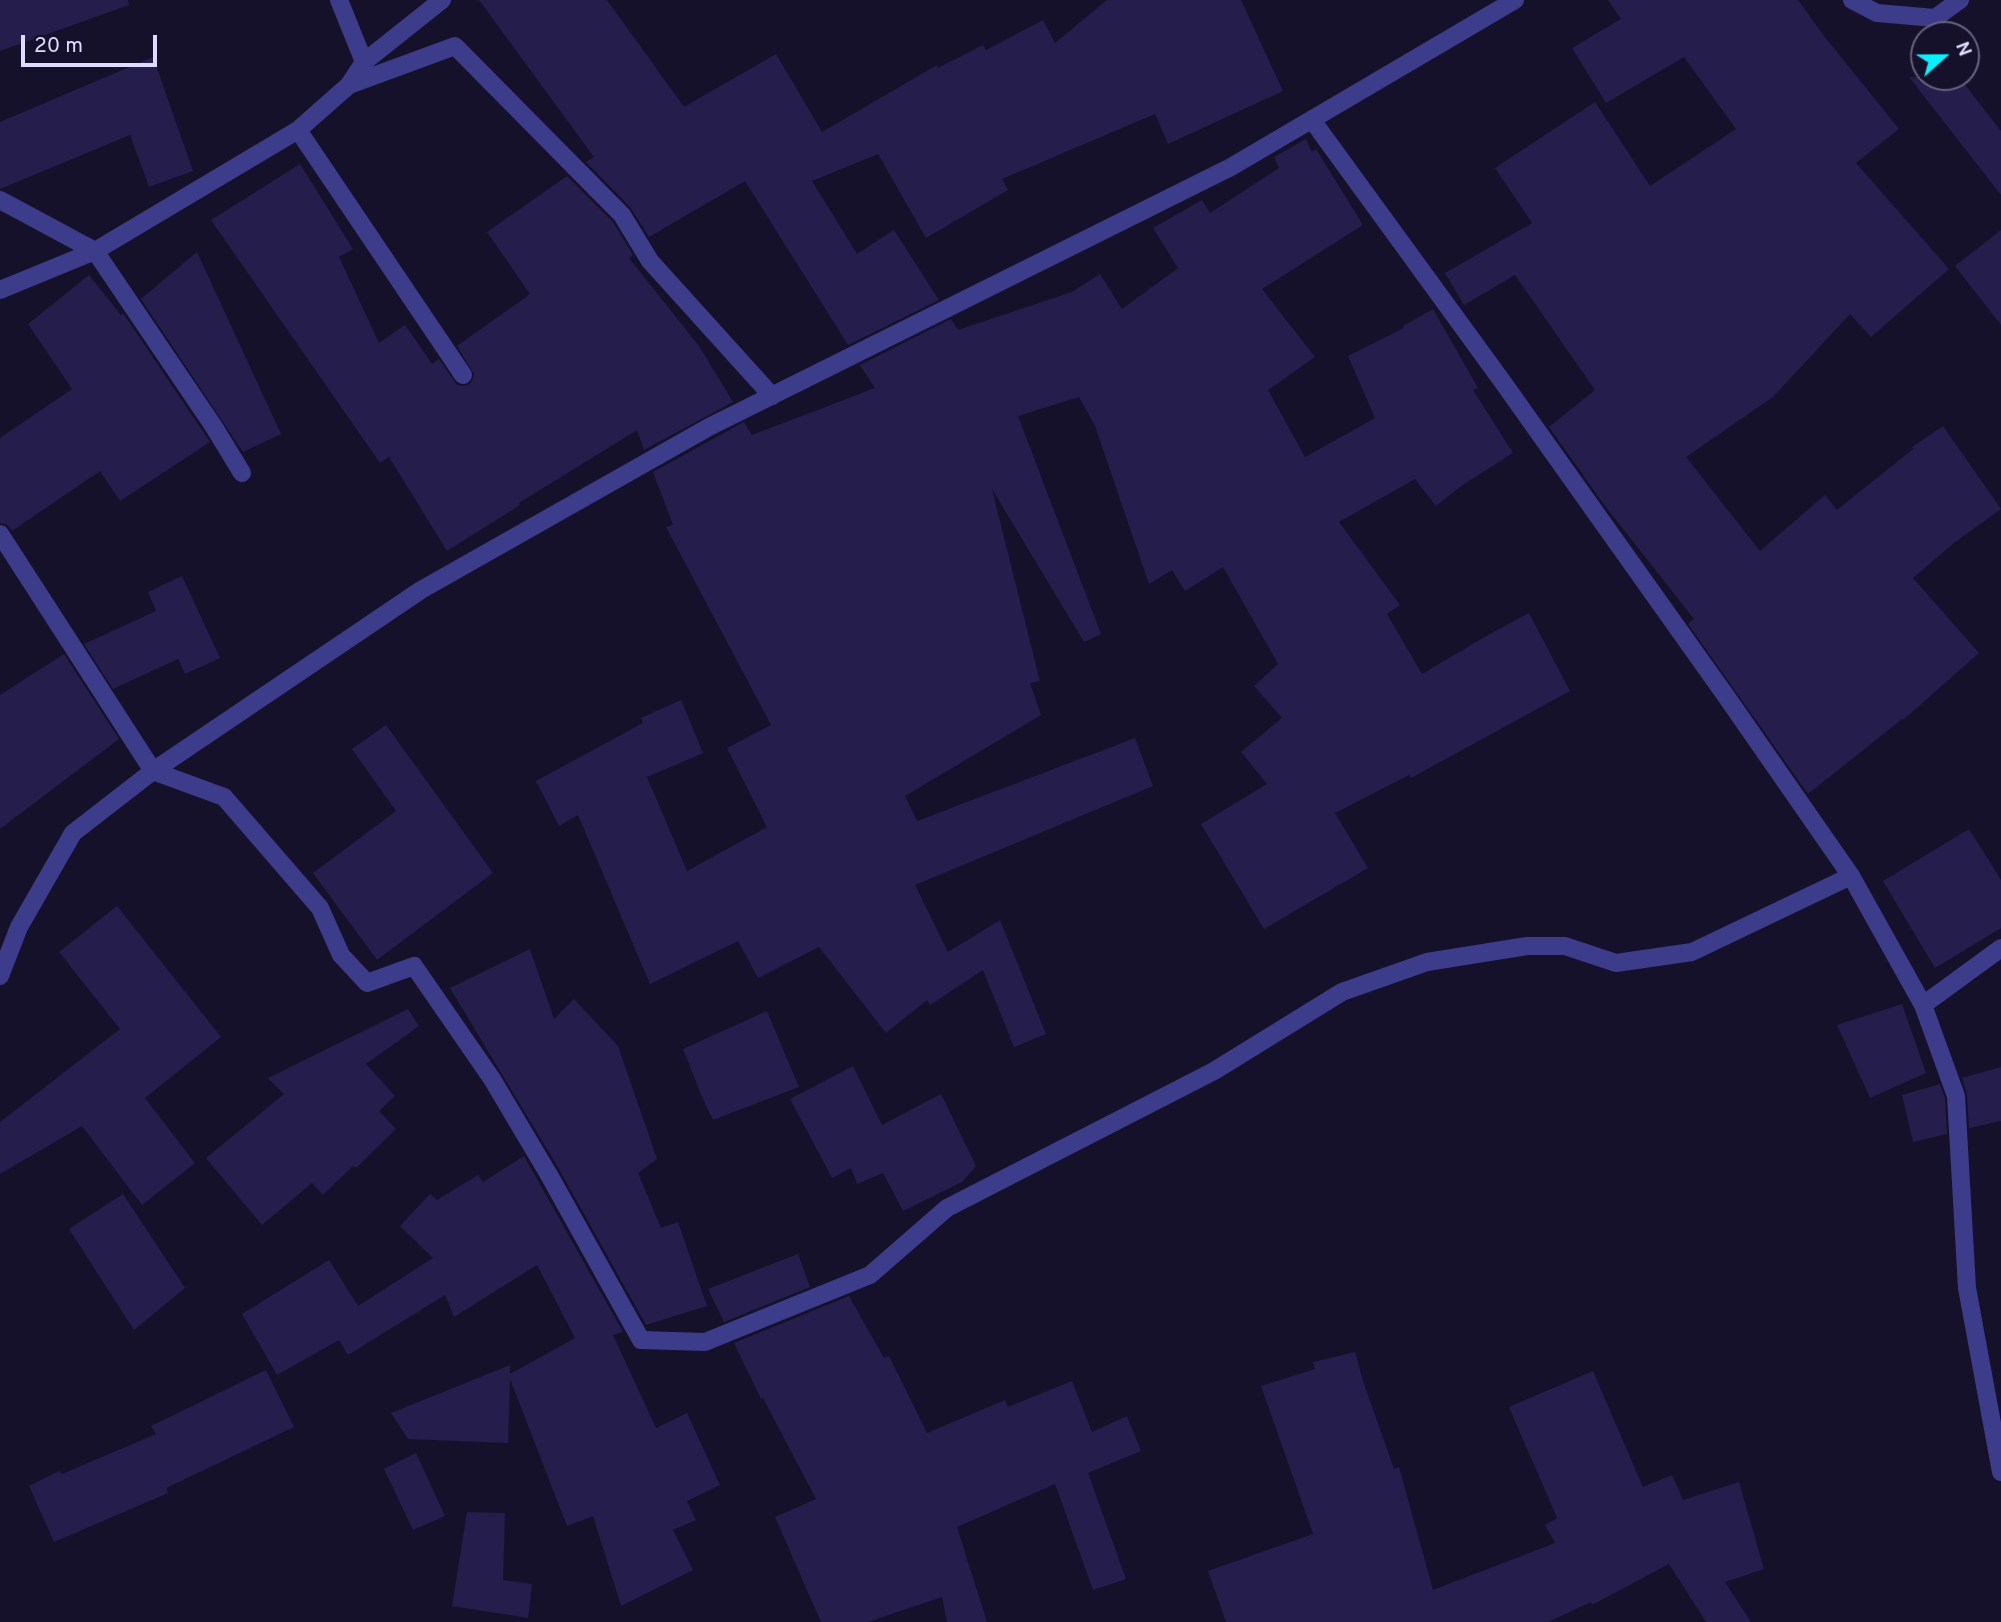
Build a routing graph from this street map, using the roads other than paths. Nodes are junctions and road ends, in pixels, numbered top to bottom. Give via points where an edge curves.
1 (339, 0) edge
2 (442, 0) edge
3 (1515, 0) edge
4 (1852, 0) edge
5 (1960, 0) edge
6 (364, 62) junction
7 (349, 85) junction
8 (1312, 120) junction
9 (298, 130) junction
10 (0, 200) edge
11 (95, 251) junction
12 (0, 290) edge
13 (463, 375) dead end
14 (772, 396) junction
15 (242, 473) dead end
16 (0, 534) edge
17 (153, 771) junction
18 (1851, 876) junction
19 (2001, 948) edge
20 (0, 976) edge
21 (1923, 1005) junction
22 (2001, 1472) edge

1 - 6 street
2 - 6 street
3 - 8 street
4 - 5 street via 1877,13 1935,18
6 - 7 street
7 - 9 street
7 - 14 street via 455,46 622,215 650,261
8 - 14 street via 1231,167
8 - 18 street
9 - 11 street
9 - 13 street
10 - 11 street
11 - 12 street
11 - 15 street
14 - 17 street via 421,590
16 - 17 street
17 - 18 street via 224,797 320,908 341,955 367,983 414,966 492,1079 641,1340 705,1342 870,1275 947,1208 1214,1071 1342,992 1427,962 1527,946 1565,946 1616,962 1692,952
17 - 20 street via 73,833 19,927
18 - 21 street
19 - 21 street
21 - 22 street via 1956,1096 1967,1288

